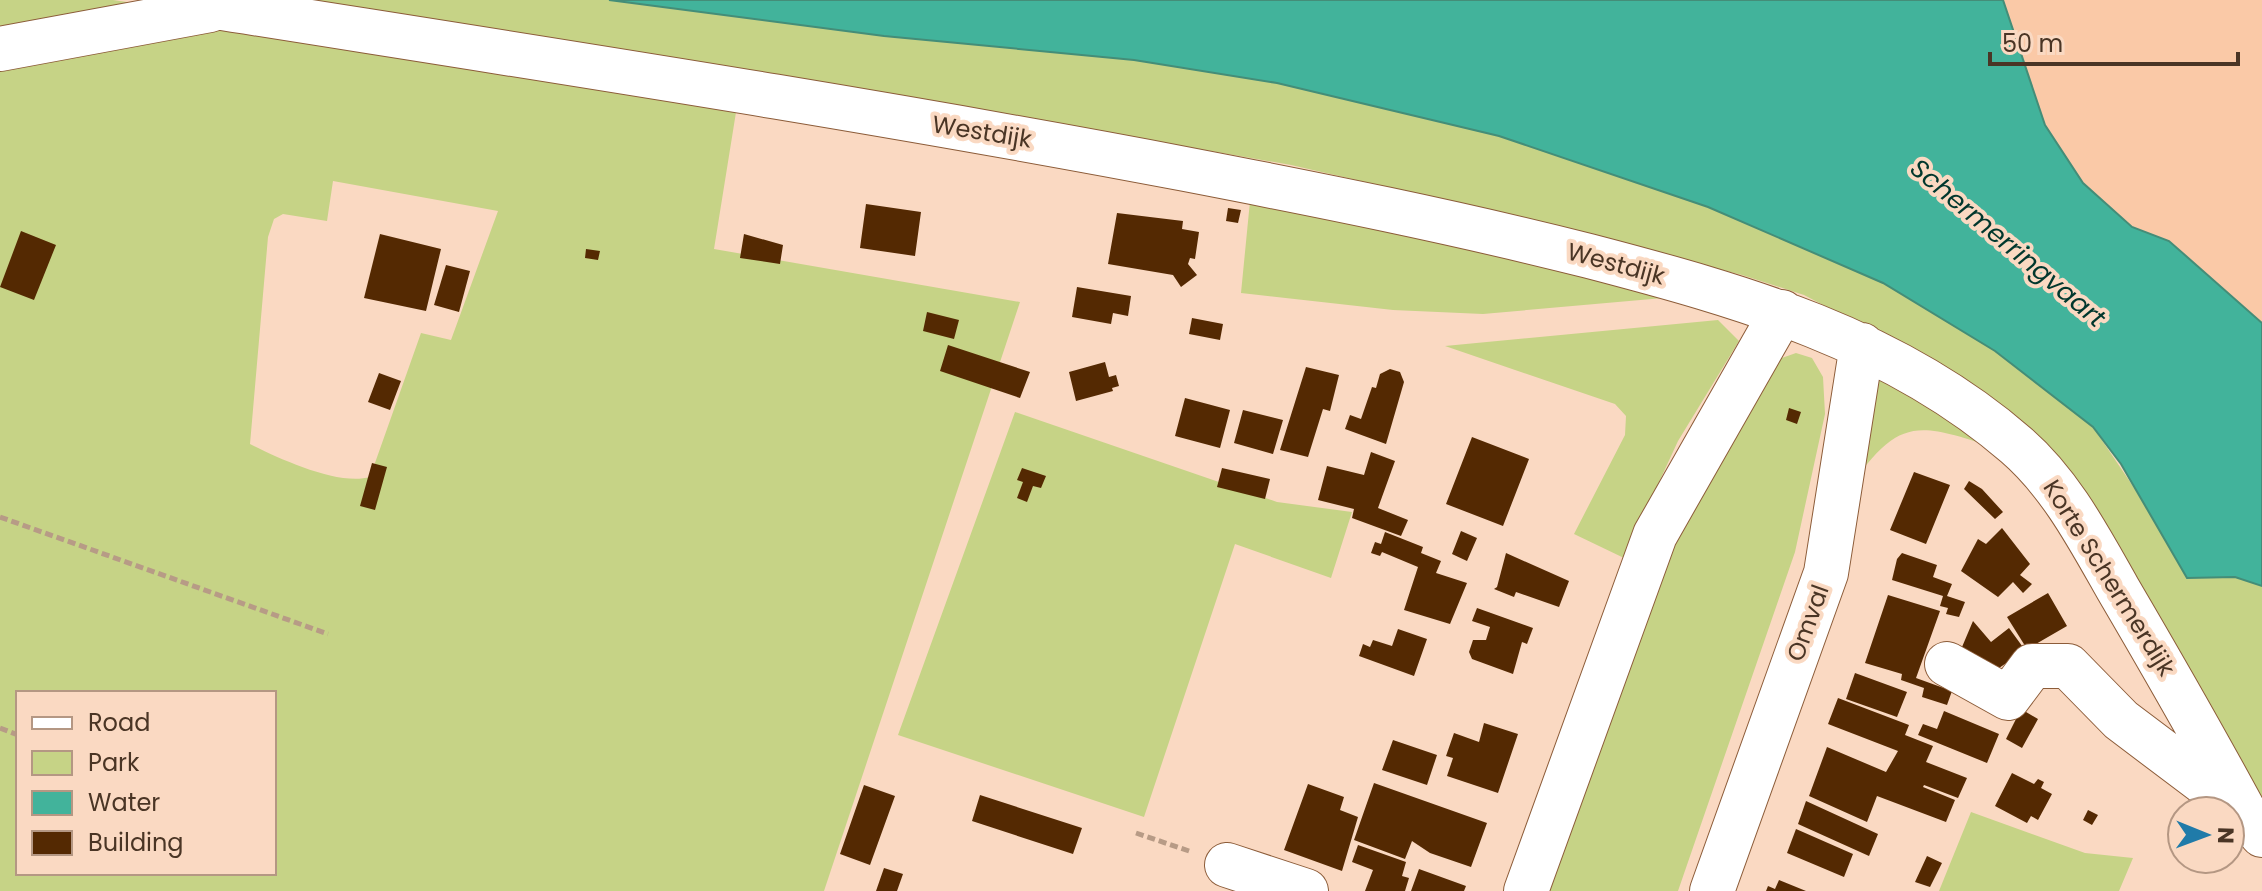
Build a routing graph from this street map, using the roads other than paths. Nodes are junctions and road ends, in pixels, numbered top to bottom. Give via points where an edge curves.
1 (172, 0) edge
2 (222, 8) junction
3 (0, 49) edge
4 (1782, 312) junction
5 (1862, 345) junction
6 (1947, 664) dead end
7 (2254, 825) edge
8 (1227, 865) road end
9 (1306, 891) edge
10 (1526, 891) edge
11 (1712, 891) edge

1 - 2 street, Westdijk
2 - 3 street
2 - 4 street, Westdijk via 1041,142 1286,188 1494,232 1715,289
4 - 5 street, Westdijk
4 - 10 street via 1655,535
5 - 7 street, Korte Schermerdijk via 1930,383 2039,466 2074,513
5 - 11 street, Omval via 1826,573
6 - 7 street via 2008,698 2032,666 2068,666 2121,720
8 - 9 street

